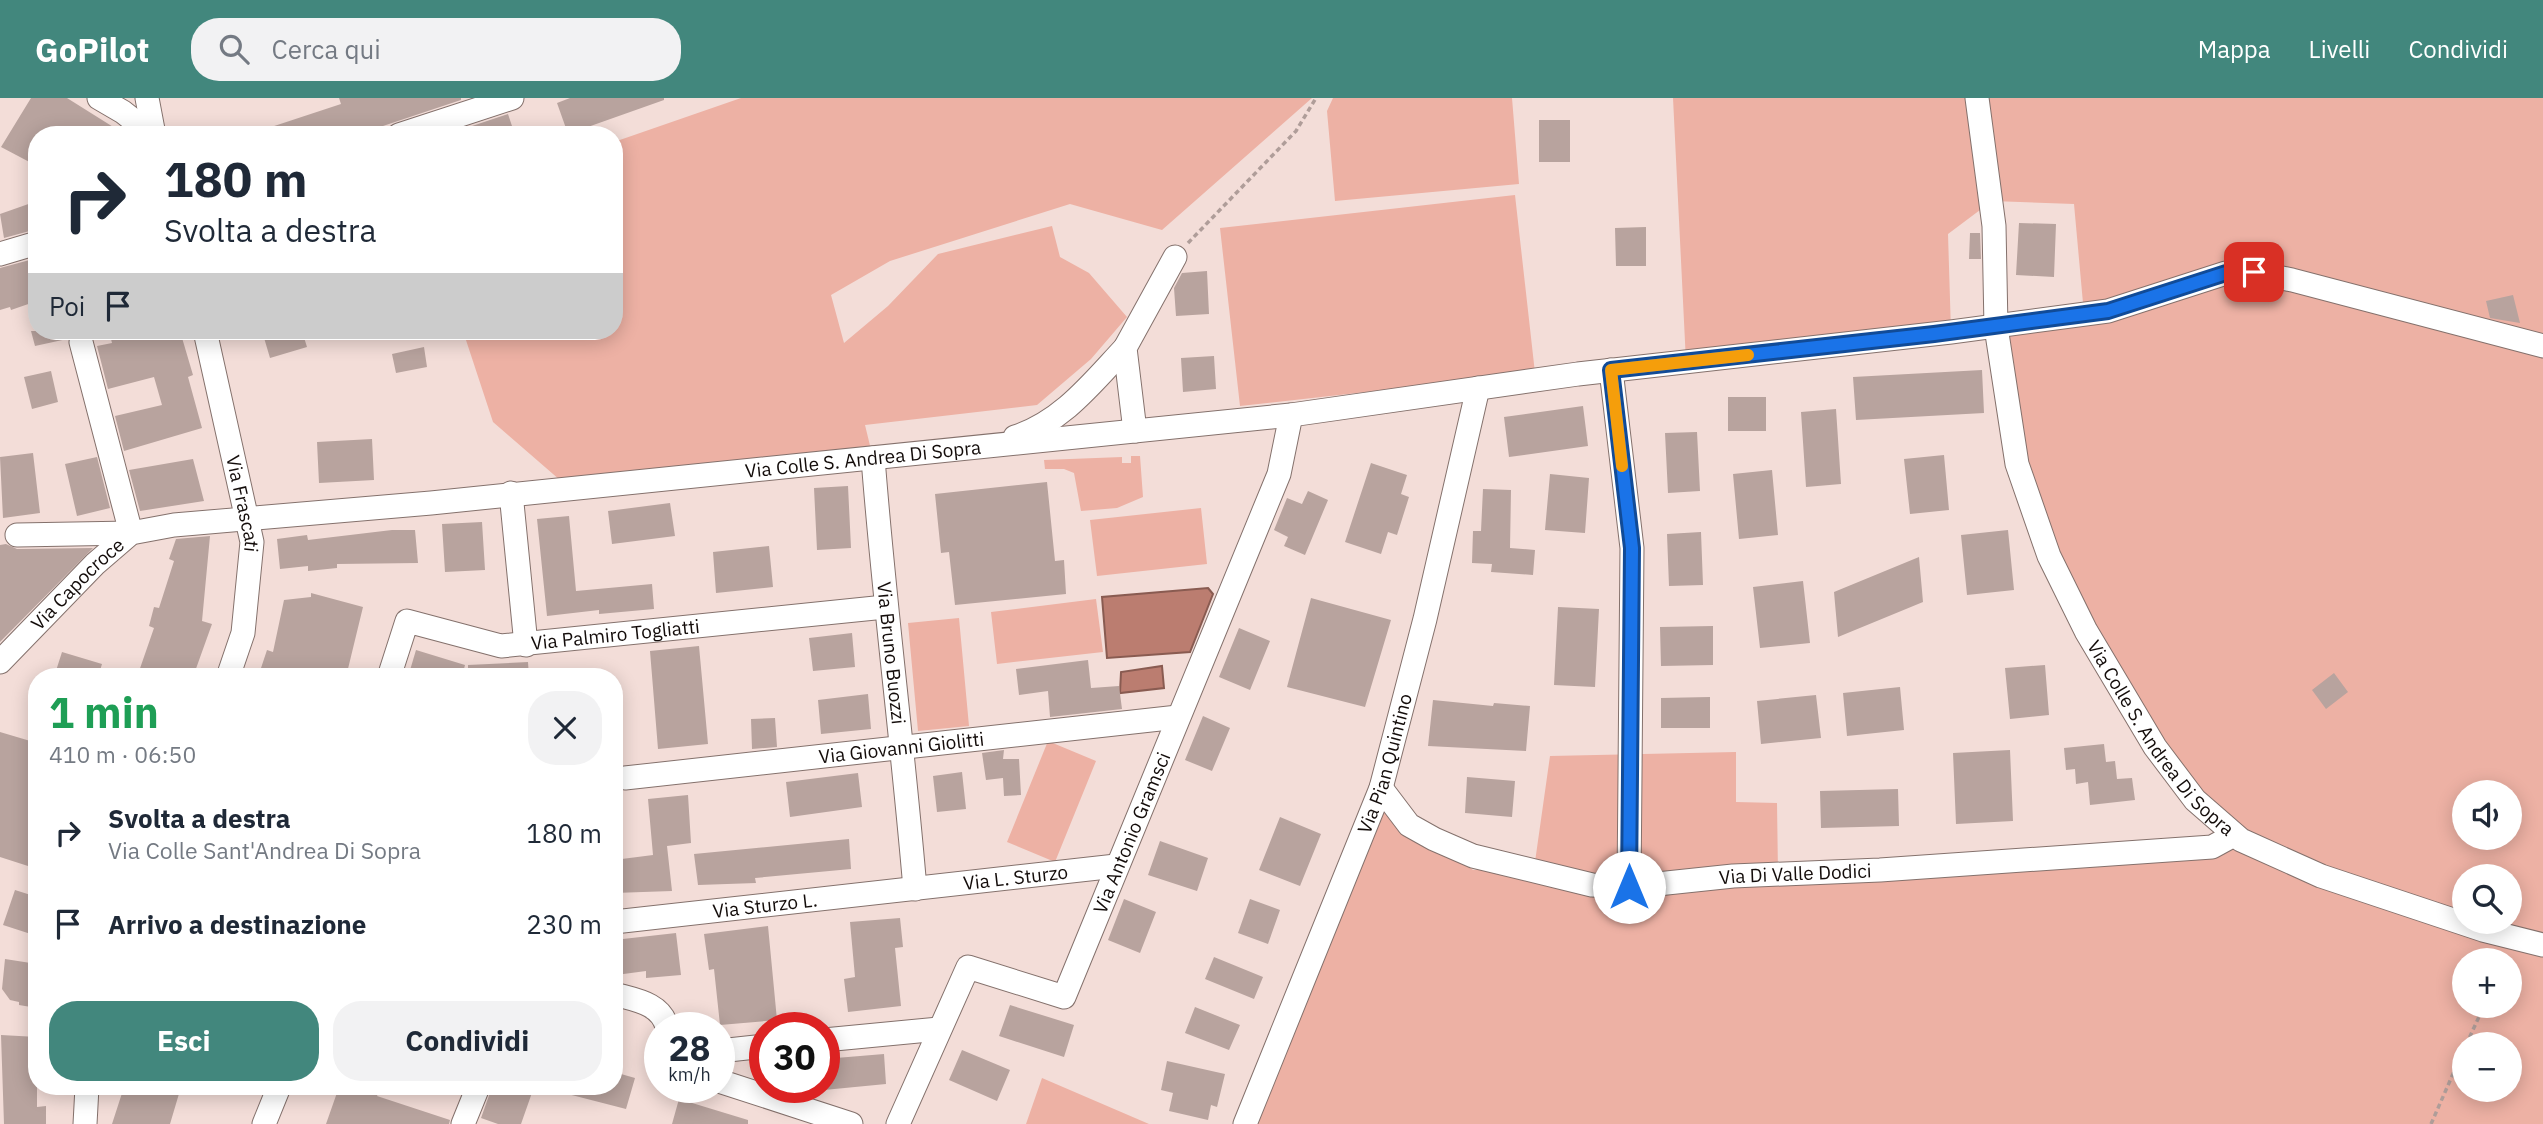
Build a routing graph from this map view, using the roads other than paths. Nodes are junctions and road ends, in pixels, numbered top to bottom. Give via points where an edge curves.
1 (99, 98) edge
2 (131, 98) edge
3 (147, 98) edge
4 (512, 98) edge
5 (1977, 98) edge
6 (141, 126) edge
7 (146, 126) edge
8 (149, 126) edge
9 (426, 126) edge
10 (28, 246) edge
11 (0, 254) edge
12 (1175, 257) road end
13 (1996, 327) junction
14 (207, 340) edge
15 (81, 342) dead end
16 (2543, 346) edge
17 (1125, 348) junction
18 (1611, 370) junction
19 (1478, 388) junction
20 (1291, 415) junction
21 (1135, 431) junction
22 (986, 446) junction
23 (873, 458) junction
24 (511, 493) junction
25 (249, 519) junction
26 (131, 533) junction
27 (17, 535) dead end
28 (885, 607) junction
29 (526, 645) junction
30 (0, 662) edge
31 (231, 668) edge
32 (392, 668) edge
33 (1178, 717) junction
34 (903, 749) junction
35 (625, 778) dead end
36 (1381, 788) junction
37 (2234, 835) junction
38 (1116, 866) junction
39 (1629, 887) junction
40 (915, 890) junction
41 (623, 921) edge
42 (2543, 945) edge
43 (623, 996) edge
44 (658, 1012) edge
45 (939, 1029) junction
46 (840, 1038) edge
47 (735, 1086) edge
48 (87, 1095) edge
49 (276, 1095) edge
50 (475, 1095) edge
51 (85, 1124) edge
52 (264, 1124) edge
53 (463, 1124) edge
54 (851, 1124) edge
55 (898, 1124) edge
56 (1245, 1124) edge

1 - 6 street
2 - 7 street
3 - 8 street
4 - 9 street
5 - 13 street, Via Colle S. Andrea Di Sopra via 1994,226
10 - 11 street
12 - 17 street
13 - 16 street, Via Colle S. Andrea Di Sopra via 2108,311 2226,273 2254,272
13 - 18 street, Via Colle S. Andrea Di Sopra
13 - 37 street, Via Colle S. Andrea Di Sopra via 2017,464 2049,556 2086,631 2155,747 2194,800
14 - 25 street, Via Frascati
15 - 26 street
17 - 21 street
17 - 22 street via 1070,407 1030,432
18 - 19 street, Via Colle S. Andrea Di Sopra
18 - 39 street via 1632,548
19 - 20 street, Via Colle S. Andrea Di Sopra
19 - 36 street, Via Pian Quintino
20 - 21 street, Via Colle S. Andrea Di Sopra
20 - 33 street, Via Antonio Gramsci via 1279,474
21 - 22 street, Via Colle S. Andrea Di Sopra
22 - 23 street, Via Colle S. Andrea Di Sopra
23 - 24 street, Via Colle S. Andrea Di Sopra
23 - 28 street, Via Bruno Buozzi
24 - 25 street, Via Colle S. Andrea Di Sopra
24 - 29 street
25 - 26 street, Via Capocroce
25 - 31 street, Via Frascati via 249,594
26 - 27 street
26 - 30 street, Via Capocroce
28 - 29 street, Via Palmiro Togliatti
28 - 34 street, Via Bruno Buozzi
29 - 32 street, Via Palmiro Togliatti via 501,646 407,621
33 - 34 street, Via Giovanni Giolitti
33 - 38 street, Via Antonio Gramsci
34 - 35 street, Via Giovanni Giolitti
34 - 40 street, Via Bruno Buozzi
36 - 39 street, Via Di Valle Dodici via 1409,825 1473,856 1592,885
36 - 56 street, Via Pian Quintino
37 - 39 street, Via Di Valle Dodici via 2212,848 1733,876
37 - 42 street, Via Colle S. Andrea Di Sopra via 2321,876
38 - 40 street, Via L. Sturzo
38 - 45 street, Via Antonio Gramsci via 1064,997 968,967
40 - 41 street, Via Sturzo L.
43 - 44 street
45 - 46 street
45 - 55 street, Via Antonio Gramsci
47 - 54 street
48 - 51 street
49 - 52 street
50 - 53 street

